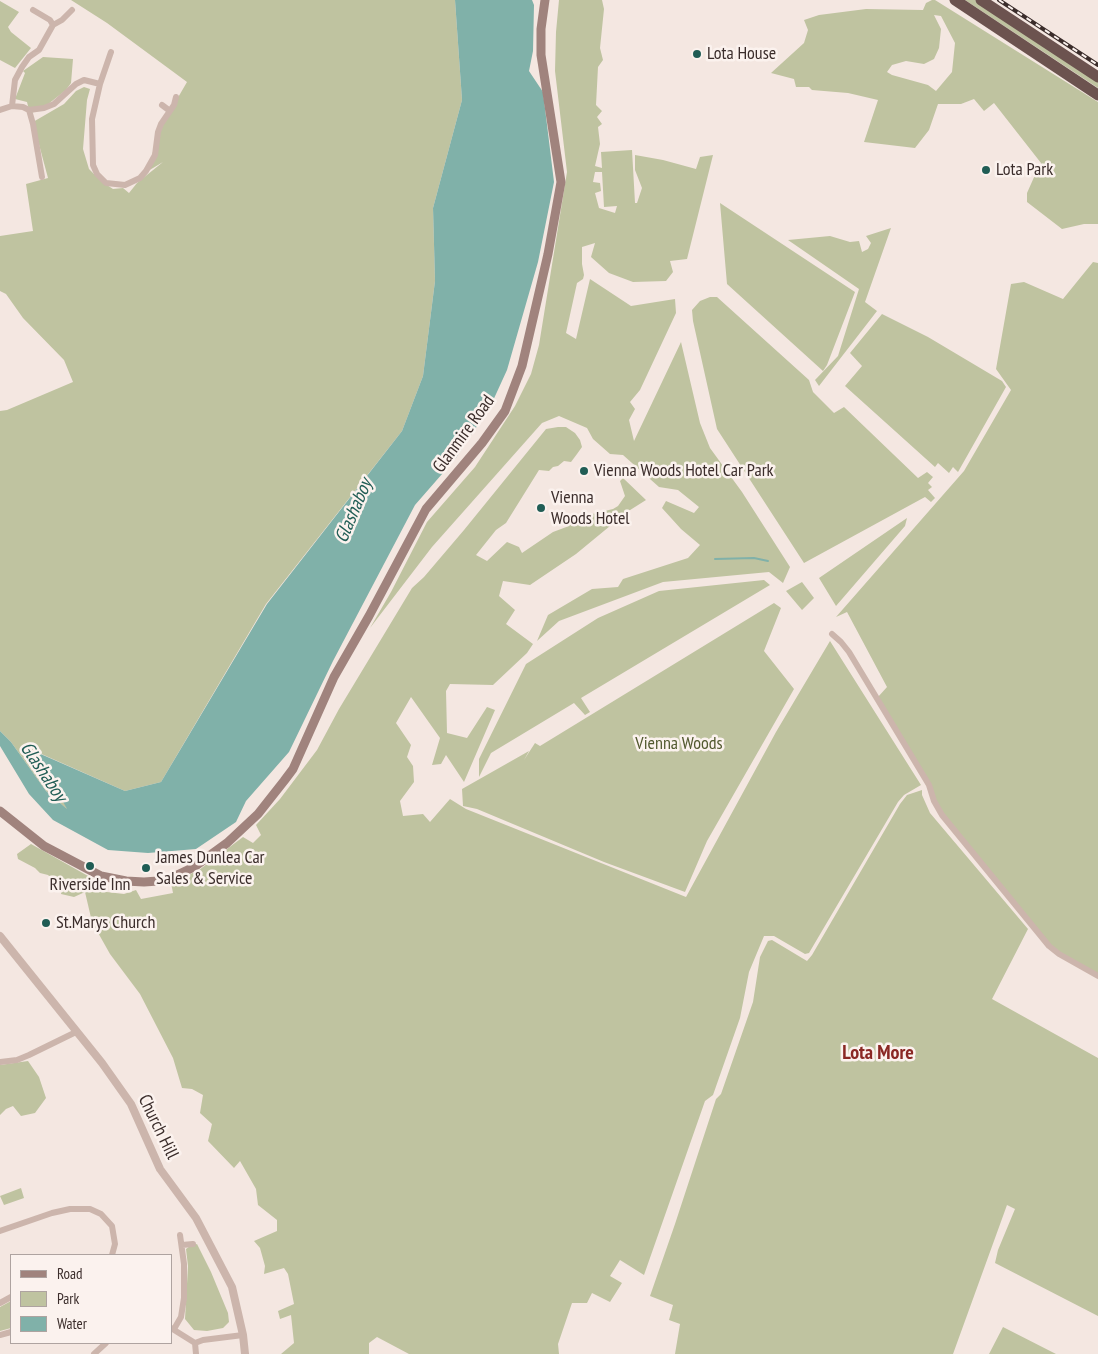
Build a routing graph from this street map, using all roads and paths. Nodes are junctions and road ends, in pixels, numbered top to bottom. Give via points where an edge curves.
1 (545, 0) edge
2 (955, 0) edge
3 (981, 0) edge
4 (33, 10) dead end
5 (72, 10) dead end
6 (54, 25) junction
7 (111, 52) dead end
8 (1098, 77) edge
9 (100, 84) junction
10 (1098, 95) edge
11 (176, 97) dead end
12 (162, 105) dead end
13 (12, 106) junction
14 (0, 110) edge
15 (30, 110) junction
16 (170, 111) junction
17 (42, 177) dead end
18 (832, 634) dead end
19 (0, 811) edge
20 (0, 936) edge
21 (1098, 976) edge
22 (76, 1032) junction
23 (0, 1062) edge
24 (0, 1231) edge
25 (180, 1235) dead end
26 (182, 1244) junction
27 (193, 1244) dead end
28 (112, 1254) edge
29 (172, 1328) edge
30 (243, 1335) junction
31 (195, 1343) junction
32 (105, 1344) edge
33 (94, 1354) edge
34 (196, 1354) edge
35 (245, 1354) edge

1 - 19 main road, Glanmire Road via 541,55 561,182 522,366 505,411 426,509 334,677 293,769 258,814 227,843 194,868 158,881 126,881 101,876 44,846
2 - 10 highway
3 - 8 highway
4 - 6 street
5 - 6 street
6 - 13 street via 15,80
7 - 9 street
9 - 15 street via 84,80 54,104
9 - 16 street via 92,119 92,153 97,174 106,183 125,185 140,178 155,155 158,132
11 - 16 street
12 - 16 street
13 - 14 street
13 - 15 street
15 - 17 street
18 - 21 street via 849,652 929,785 942,815 1049,946
20 - 22 street, Church Hill
22 - 23 street via 17,1060
22 - 30 street, Church Hill via 126,1096 160,1169 200,1227 232,1287
24 - 28 street via 63,1210 90,1209 101,1214 112,1226 116,1244
25 - 26 street
26 - 27 street
26 - 29 street via 184,1298 181,1317
29 - 31 street
30 - 31 street
30 - 35 street, Church Hill
31 - 34 street
32 - 33 street

